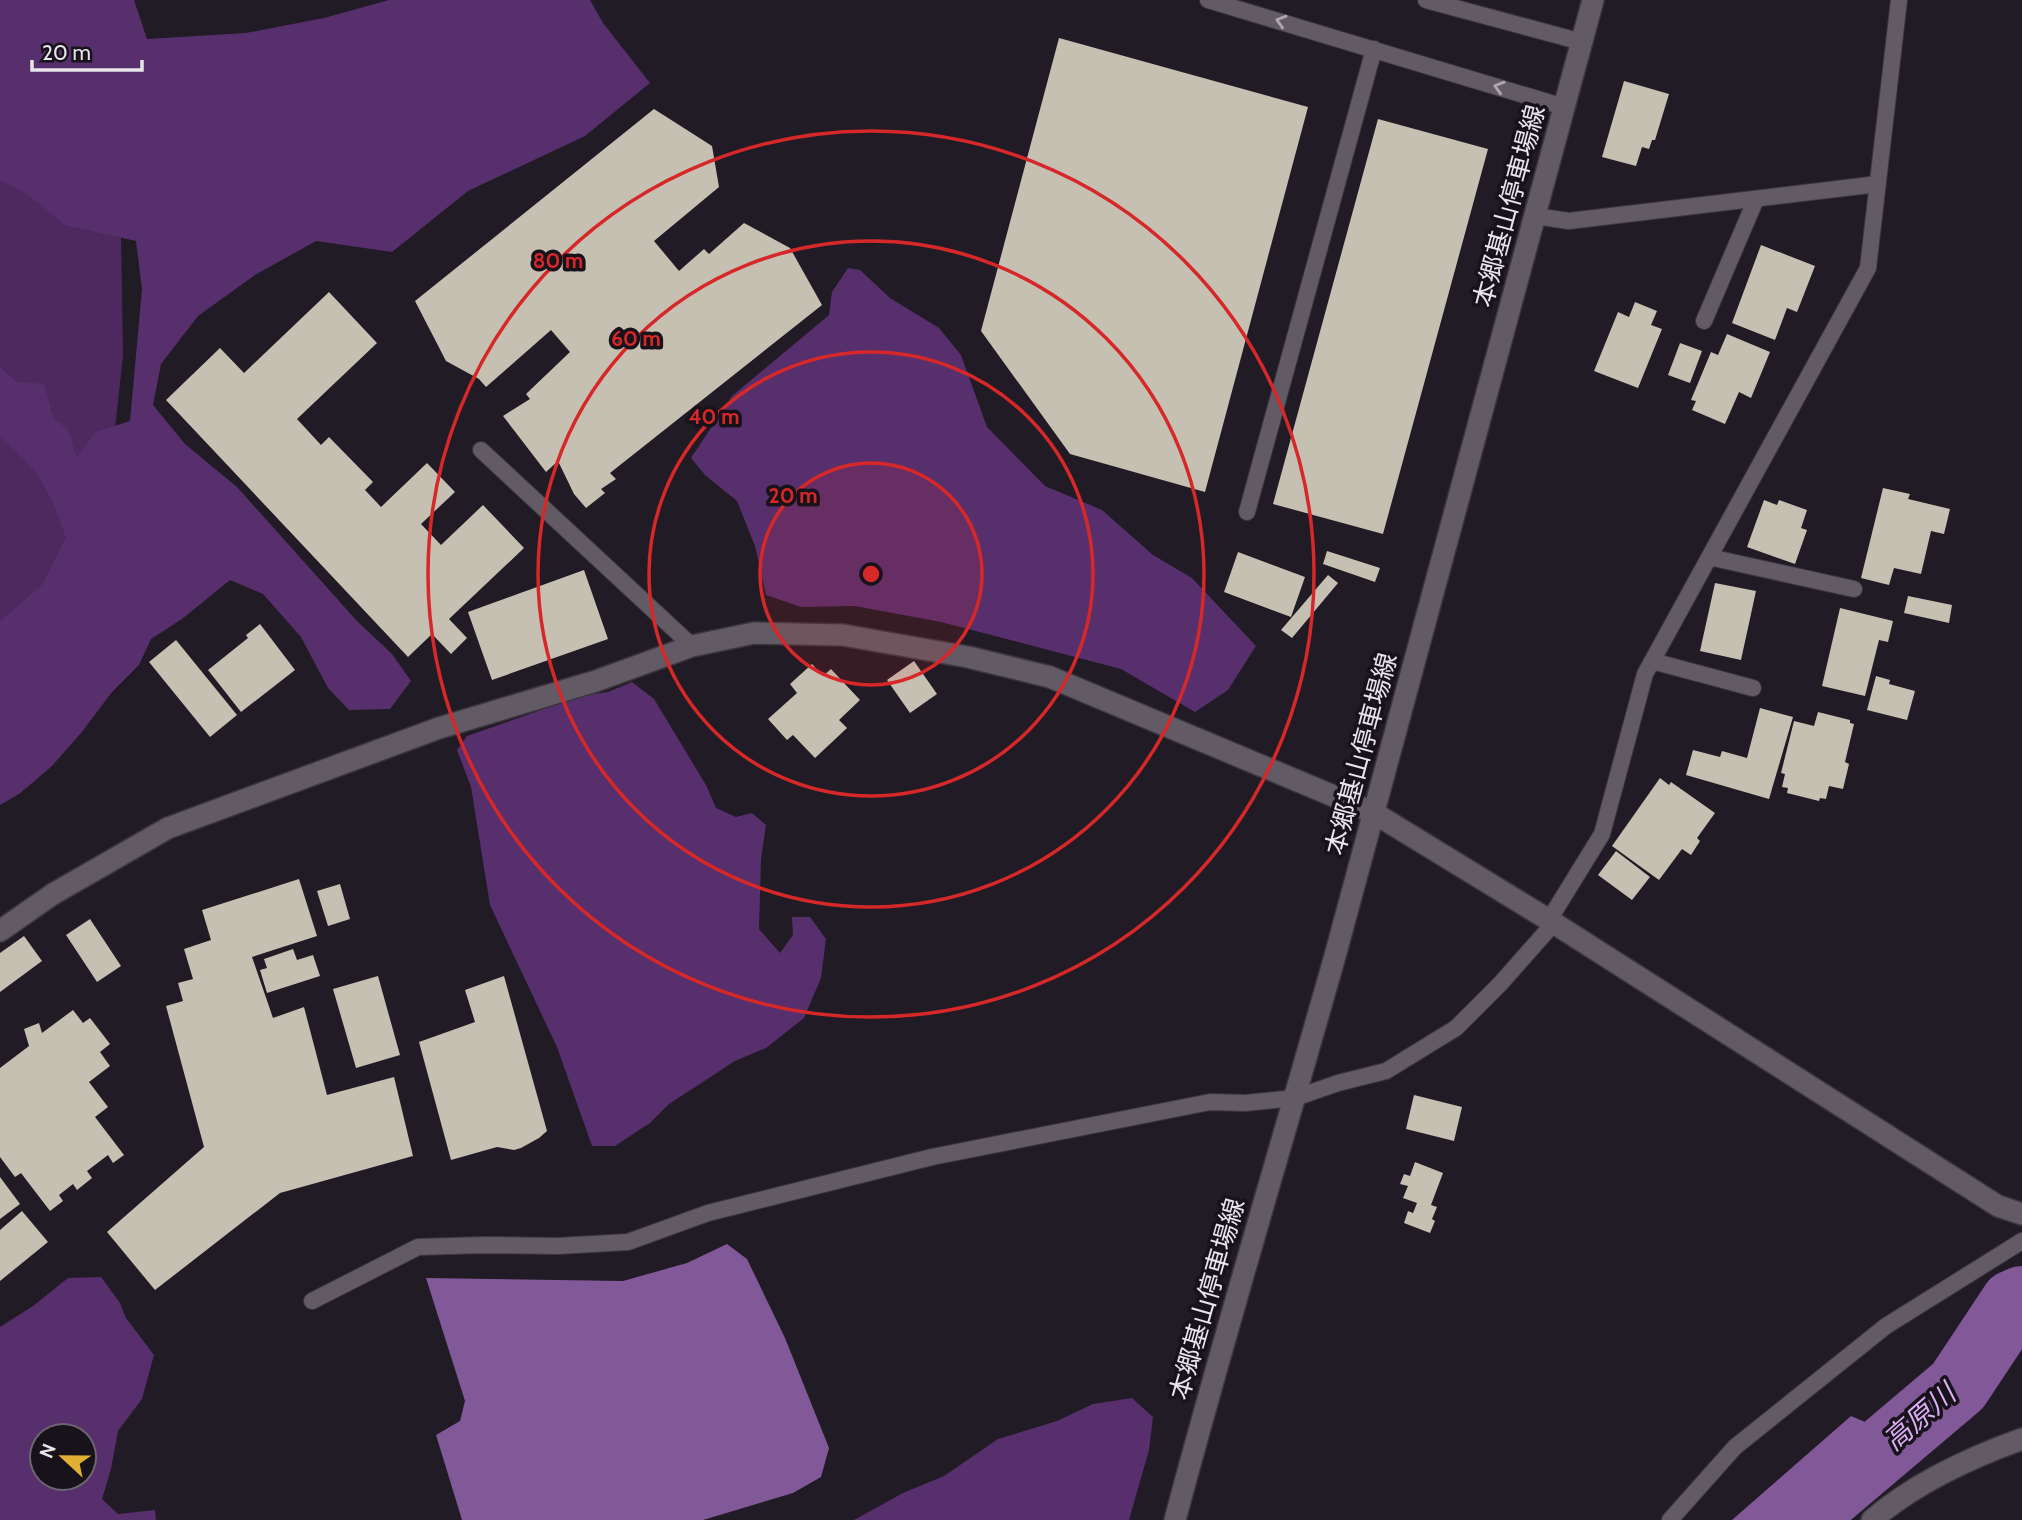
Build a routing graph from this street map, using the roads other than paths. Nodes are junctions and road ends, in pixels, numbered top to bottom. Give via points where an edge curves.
1 (1208, 0) edge
2 (1426, 0) edge
3 (1593, 0) edge
4 (1899, 0) edge
5 (1582, 42) junction
6 (1374, 49) junction
7 (1564, 107) junction
8 (1878, 184) junction
9 (1756, 199) junction
10 (1535, 216) junction
11 (1704, 321) dead end
12 (481, 450) dead end
13 (1247, 512) dead end
14 (1709, 557) junction
15 (1854, 589) dead end
16 (692, 646) junction
17 (1652, 661) junction
18 (1753, 688) dead end
19 (1374, 813) junction
20 (1552, 922) junction
21 (0, 931) edge
22 (1295, 1098) junction
23 (2022, 1214) edge
24 (2022, 1241) edge
25 (312, 1301) dead end
26 (2022, 1439) edge
27 (1175, 1520) edge
28 (1670, 1520) edge
29 (1872, 1520) edge

6 -> 1 lane
2 - 5 lane
3 - 5 street, 本郷基山停車場線
4 - 8 lane
5 - 7 street, 本郷基山停車場線
7 -> 6 lane
6 - 13 lane
7 - 10 street, 本郷基山停車場線
8 - 9 lane
8 - 14 lane via 1868,268
9 - 10 lane via 1569,221
9 - 11 lane
10 - 19 street, 本郷基山停車場線
12 - 16 lane
14 - 15 lane
14 - 17 lane
16 - 19 street via 754,633 842,635 979,659 1050,677
16 - 21 street via 596,681 439,728 168,828 53,894
17 - 18 lane
17 - 20 lane via 1602,834
19 - 20 street
19 - 22 street, 本郷基山停車場線
20 - 22 lane via 1456,1028 1386,1071
20 - 23 street via 1998,1206
22 - 25 lane via 1210,1102 932,1157 708,1213 628,1242 418,1247
22 - 27 street, 本郷基山停車場線
24 - 28 lane via 1876,1335 1735,1447
26 - 29 street via 1981,1453 1896,1499

